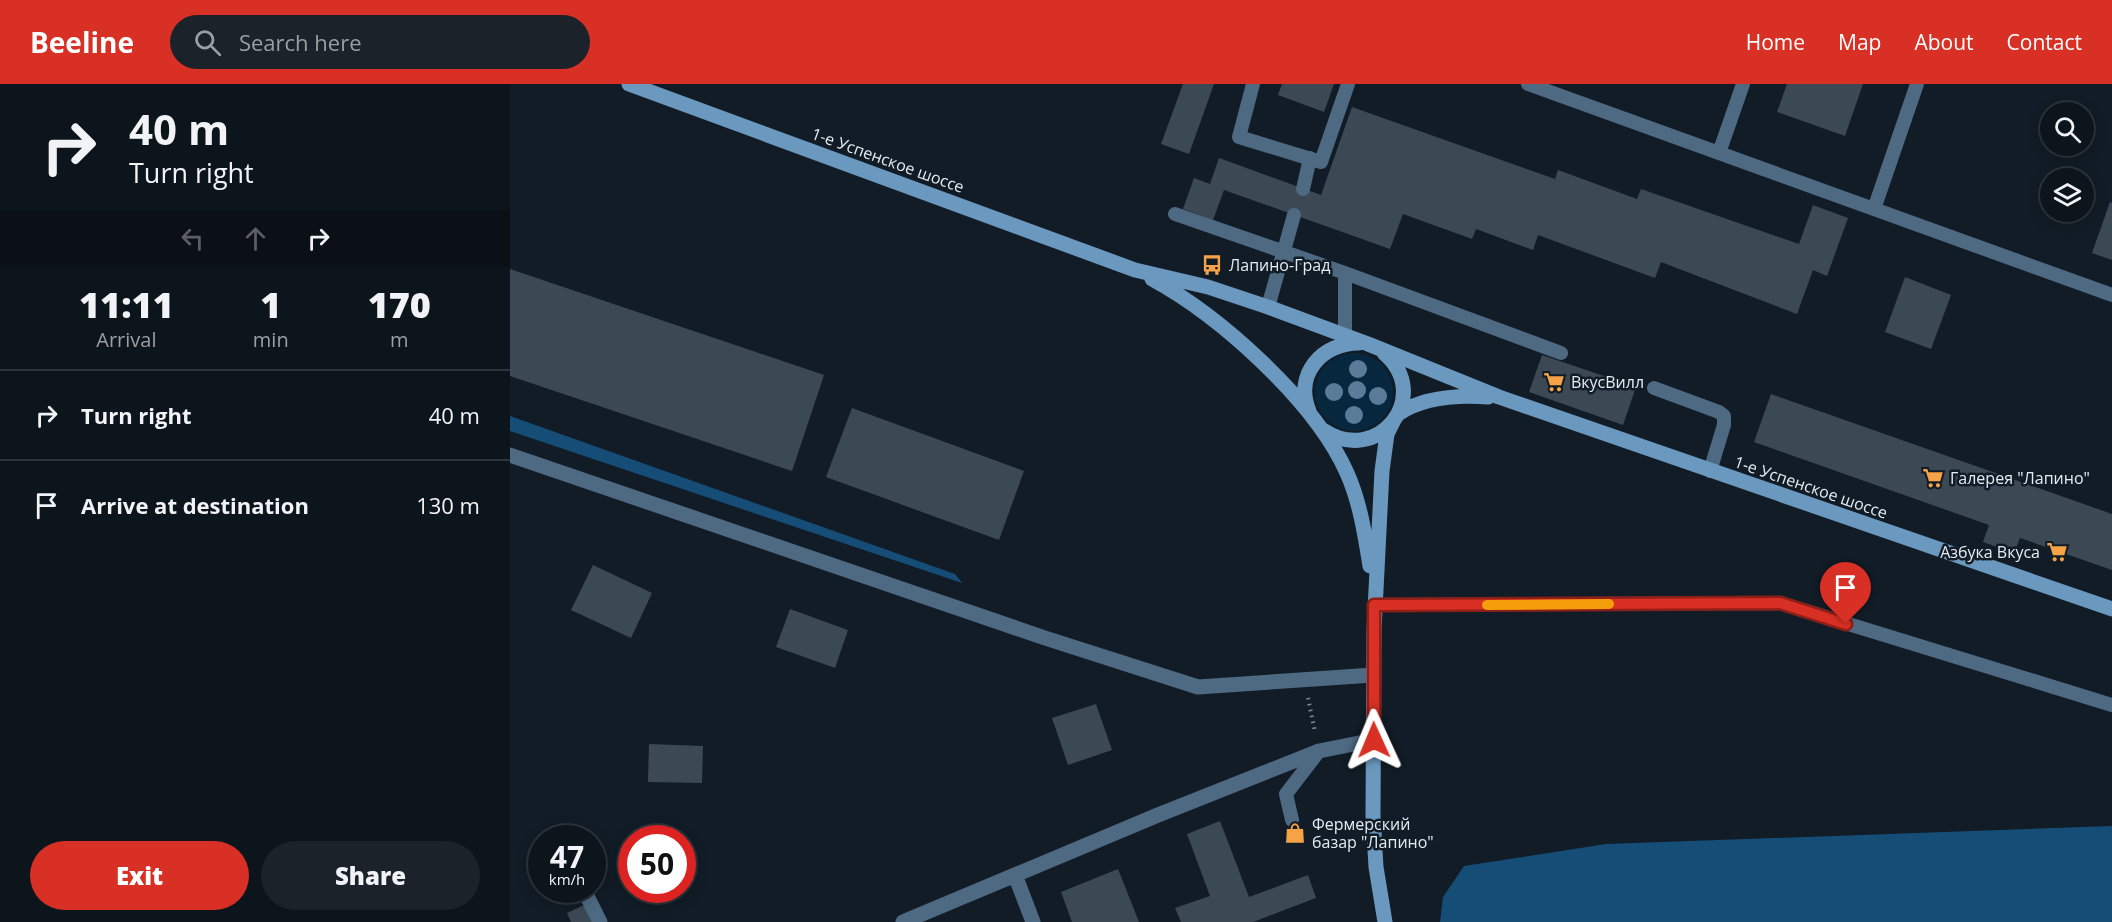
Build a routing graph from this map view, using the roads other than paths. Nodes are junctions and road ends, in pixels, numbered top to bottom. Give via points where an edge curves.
1 (629, 84) edge
2 (1253, 84) edge
3 (1348, 84) edge
4 (1528, 84) edge
5 (1743, 84) edge
6 (1917, 84) edge
7 (1719, 153) junction
8 (1310, 158) junction
9 (1303, 189) dead end
10 (1874, 209) junction
11 (1175, 214) dead end
12 (1294, 215) dead end
13 (1283, 251) junction
14 (1135, 270) junction
15 (1345, 273) junction
16 (2112, 295) edge
17 (1268, 307) junction
18 (1345, 336) junction
19 (1372, 346) junction
20 (1561, 353) dead end
21 (1654, 388) dead end
22 (1499, 397) junction
23 (1395, 418) junction
24 (1314, 419) junction
25 (510, 454) edge
26 (1710, 471) junction
27 (1375, 597) junction
28 (2112, 609) edge
29 (1373, 675) junction
30 (2112, 705) edge
31 (1374, 740) junction
32 (1319, 751) junction
33 (1292, 820) dead end
34 (1015, 875) junction
35 (590, 903) edge
36 (600, 922) edge
37 (903, 922) edge
38 (1033, 922) edge
39 (1385, 922) edge

1 - 14 main road, 1-е Успенское шоссе
2 - 8 lane via 1239,136
3 - 8 lane via 1321,162
4 - 7 lane
5 - 7 lane
6 - 10 lane
7 - 10 lane
8 - 9 lane
10 - 16 lane
11 - 13 lane
12 - 13 lane
13 - 15 lane
13 - 17 lane
14 - 17 main road, 1-е Успенское шоссе via 1208,287
14 - 24 main road, 1-е Успенское шоссе via 1193,304 1222,327 1274,374
15 - 18 lane
15 - 20 lane
17 - 18 main road, 1-е Успенское шоссе
18 - 19 main road, 1-е Успенское шоссе
19 - 22 main road, 1-е Успенское шоссе
19 - 23 main road, 1-е Успенское шоссе via 1392,360 1401,376 1403,396
19 - 24 main road, 1-е Успенское шоссе via 1339,345 1316,361 1305,388
21 - 26 lane via 1724,416
22 - 23 main road, 1-е Успенское шоссе via 1442,399 1416,405
22 - 26 main road, 1-е Успенское шоссе
23 - 24 main road, 1-е Успенское шоссе via 1378,435 1350,441 1332,435
23 - 27 main road, 1-е Успенское шоссе via 1382,471
24 - 27 main road, 1-е Успенское шоссе via 1335,450 1355,497
25 - 29 street via 1198,687
26 - 28 main road, 1-е Успенское шоссе
27 - 29 main road
27 - 30 lane via 1780,603
29 - 31 main road
31 - 32 street
31 - 39 main road via 1376,867
32 - 33 lane via 1286,794
32 - 34 street
34 - 37 street
34 - 38 street
35 - 36 street

